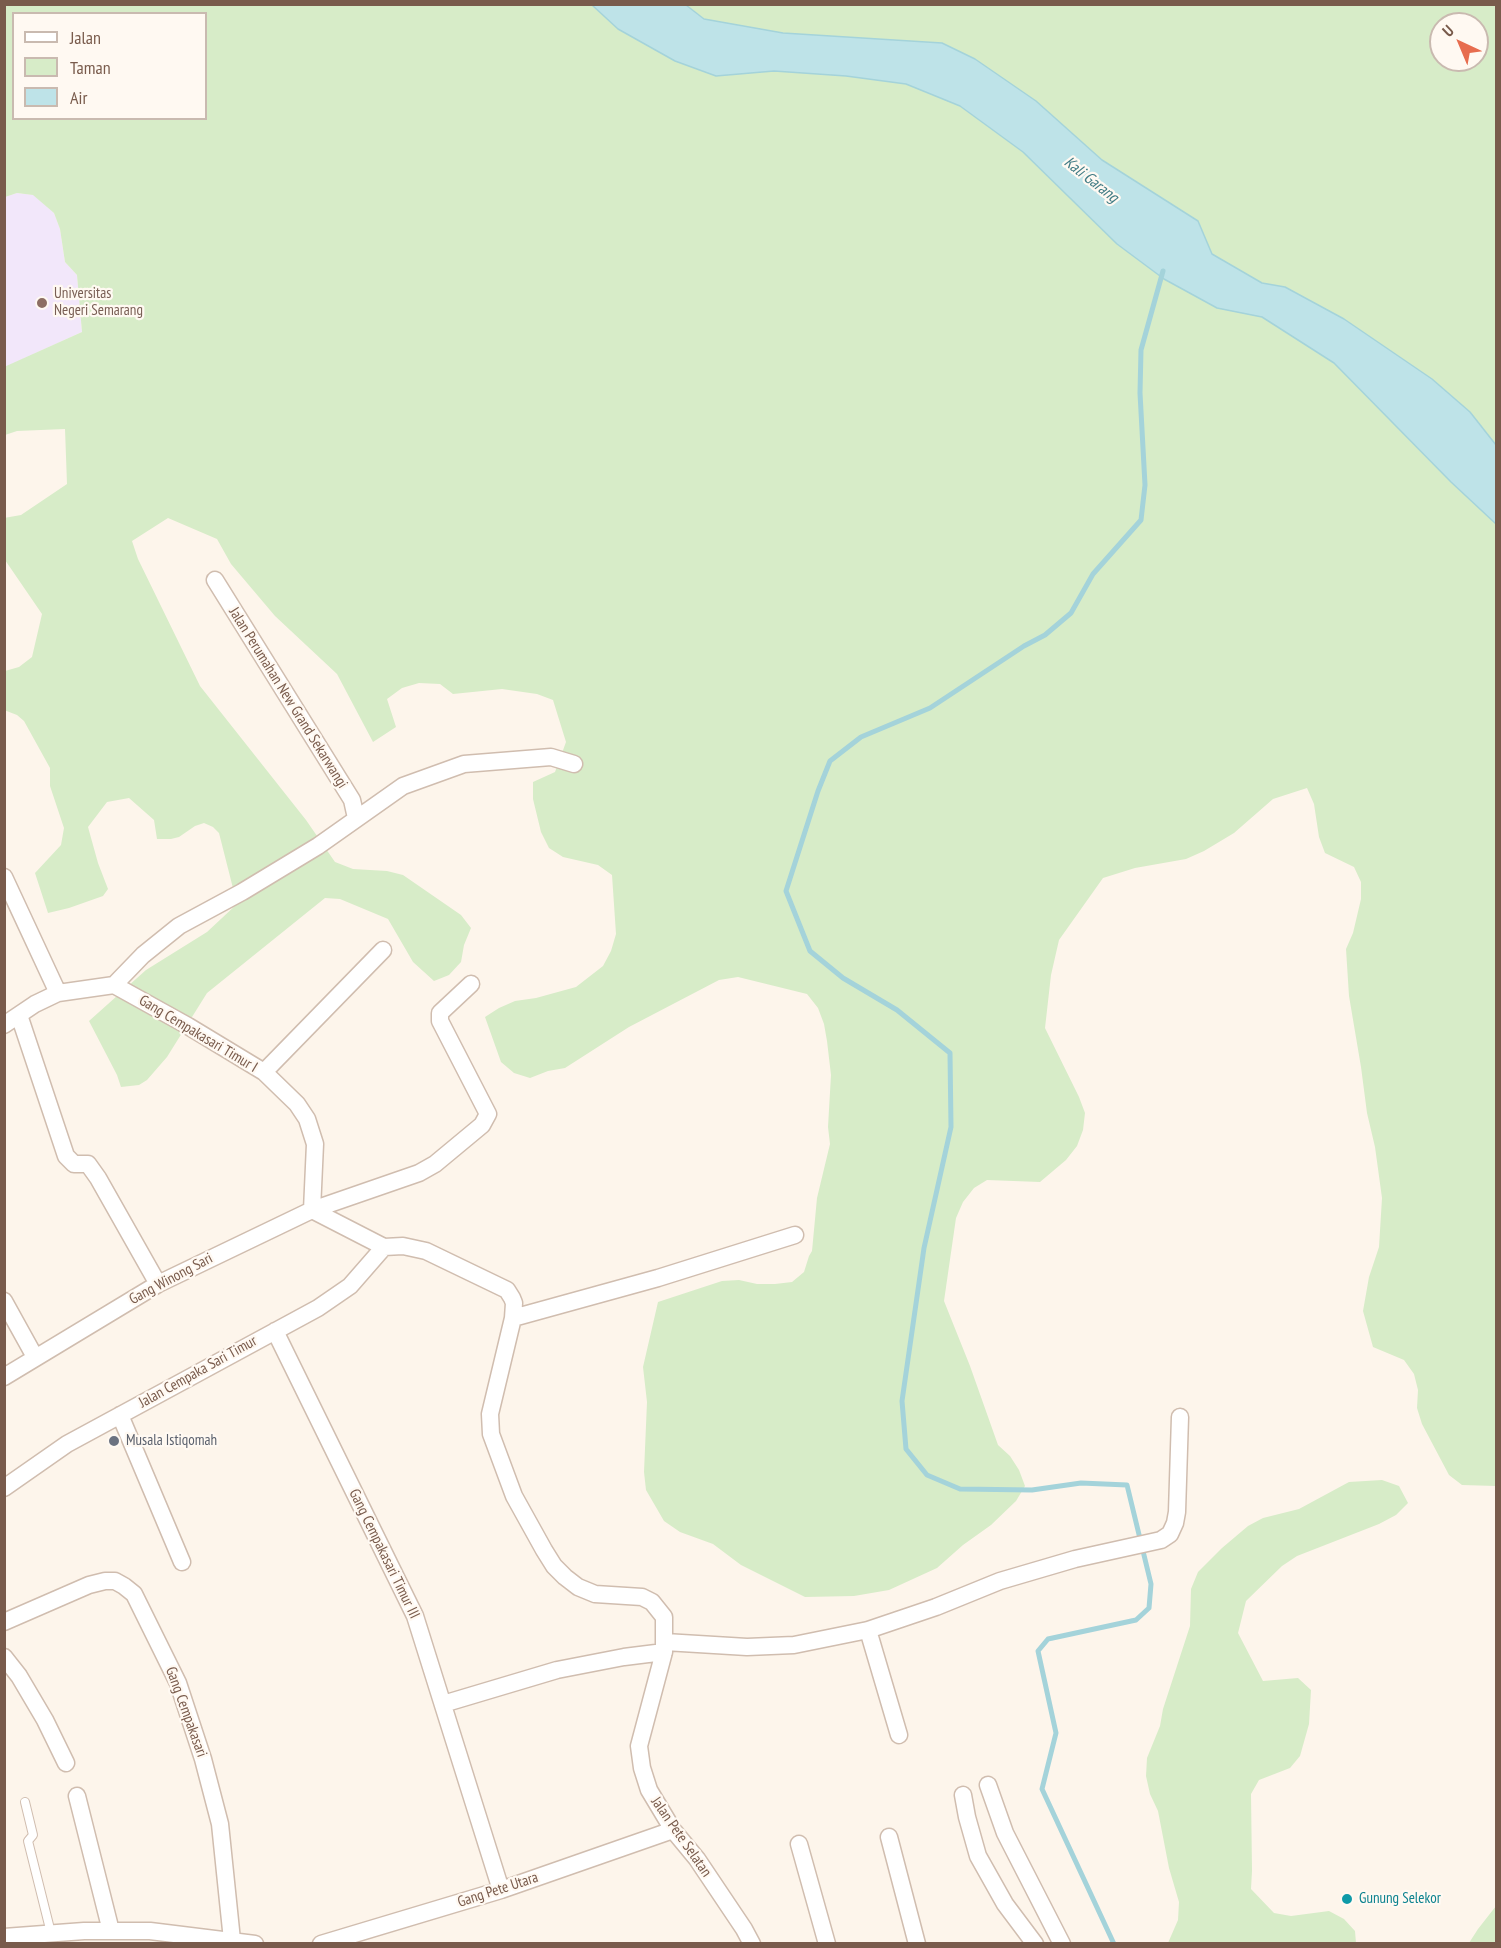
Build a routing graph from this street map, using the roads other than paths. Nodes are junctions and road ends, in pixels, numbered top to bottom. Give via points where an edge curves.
1 (214, 580) dead end
2 (574, 764) dead end
3 (356, 818) junction
4 (4, 877) edge
5 (383, 950) dead end
6 (471, 984) dead end
7 (114, 985) junction
8 (58, 993) junction
9 (19, 1015) junction
10 (4, 1025) edge
11 (264, 1072) junction
12 (312, 1210) junction
13 (795, 1235) dead end
14 (384, 1247) junction
15 (158, 1284) junction
16 (4, 1301) edge
17 (513, 1318) junction
18 (275, 1330) junction
19 (35, 1357) junction
20 (4, 1377) edge
21 (120, 1415) junction
22 (1180, 1417) dead end
23 (4, 1488) edge
24 (182, 1562) dead end
25 (4, 1622) edge
26 (868, 1630) junction
27 (664, 1647) junction
28 (4, 1657) edge
29 (443, 1704) junction
30 (899, 1735) dead end
31 (66, 1763) dead end
32 (988, 1785) dead end
33 (963, 1795) dead end
34 (76, 1796) dead end
35 (26, 1802) dead end
36 (673, 1830) junction
37 (889, 1837) dead end
38 (799, 1844) dead end
39 (501, 1890) junction
40 (111, 1931) junction
41 (51, 1933) junction
42 (5, 1936) edge
43 (232, 1940) junction
44 (7, 1944) edge
45 (255, 1944) edge
46 (321, 1944) edge
47 (752, 1944) edge
48 (827, 1944) edge
49 (917, 1944) edge
50 (1035, 1944) edge
51 (1062, 1944) edge

1 - 3 street, Jalan Perumahan New Grand Sekarwangi via 352,800
2 - 3 street via 551,757 464,764 403,786
3 - 7 street via 318,846 179,926
4 - 8 street
5 - 11 street
6 - 12 street, Gang Winong Sari via 440,1013 440,1021 488,1114 482,1125 419,1173
7 - 8 street
7 - 11 street, Gang Cempakasari Timur I
8 - 9 street
9 - 10 street
9 - 15 street via 66,1156 74,1164 88,1164
11 - 12 street, Gang Cempakasari Timur I via 307,1119 315,1144
12 - 14 street
12 - 15 street, Gang Winong Sari
13 - 17 street
14 - 17 street via 426,1251 507,1290 514,1303
14 - 18 street, Jalan Cempaka Sari Timur via 350,1286
15 - 19 street, Gang Winong Sari
16 - 19 street
17 - 27 street via 490,1414 491,1434 514,1496 554,1566 578,1587 595,1594 642,1597 652,1602 664,1617
18 - 21 street, Jalan Cempaka Sari Timur
18 - 29 street, Gang Cempakasari Timur III via 415,1616
19 - 20 street, Gang Winong Sari
21 - 23 street, Jalan Cempaka Sari Timur via 67,1444
21 - 24 street
22 - 26 street via 1177,1512 1170,1534 1161,1540 1000,1581
25 - 43 street, Gang Cempakasari via 105,1581 115,1581 134,1594 178,1683 203,1759 220,1824
26 - 27 street via 794,1645
26 - 30 street
27 - 29 street via 556,1670
27 - 36 street, Jalan Pete Selatan via 639,1746 649,1790
28 - 31 street via 45,1720
29 - 39 street, Gang Cempakasari Timur III
32 - 51 street via 1005,1833
33 - 50 street via 978,1856 1005,1904
34 - 40 street
35 - 41 lane via 33,1835 28,1841
36 - 39 street, Gang Pete Utara
36 - 47 street, Jalan Pete Selatan via 697,1859
37 - 49 street
38 - 48 street
39 - 46 street, Gang Pete Utara
40 - 41 street
40 - 43 street
41 - 42 street
42 - 44 street
43 - 45 street

